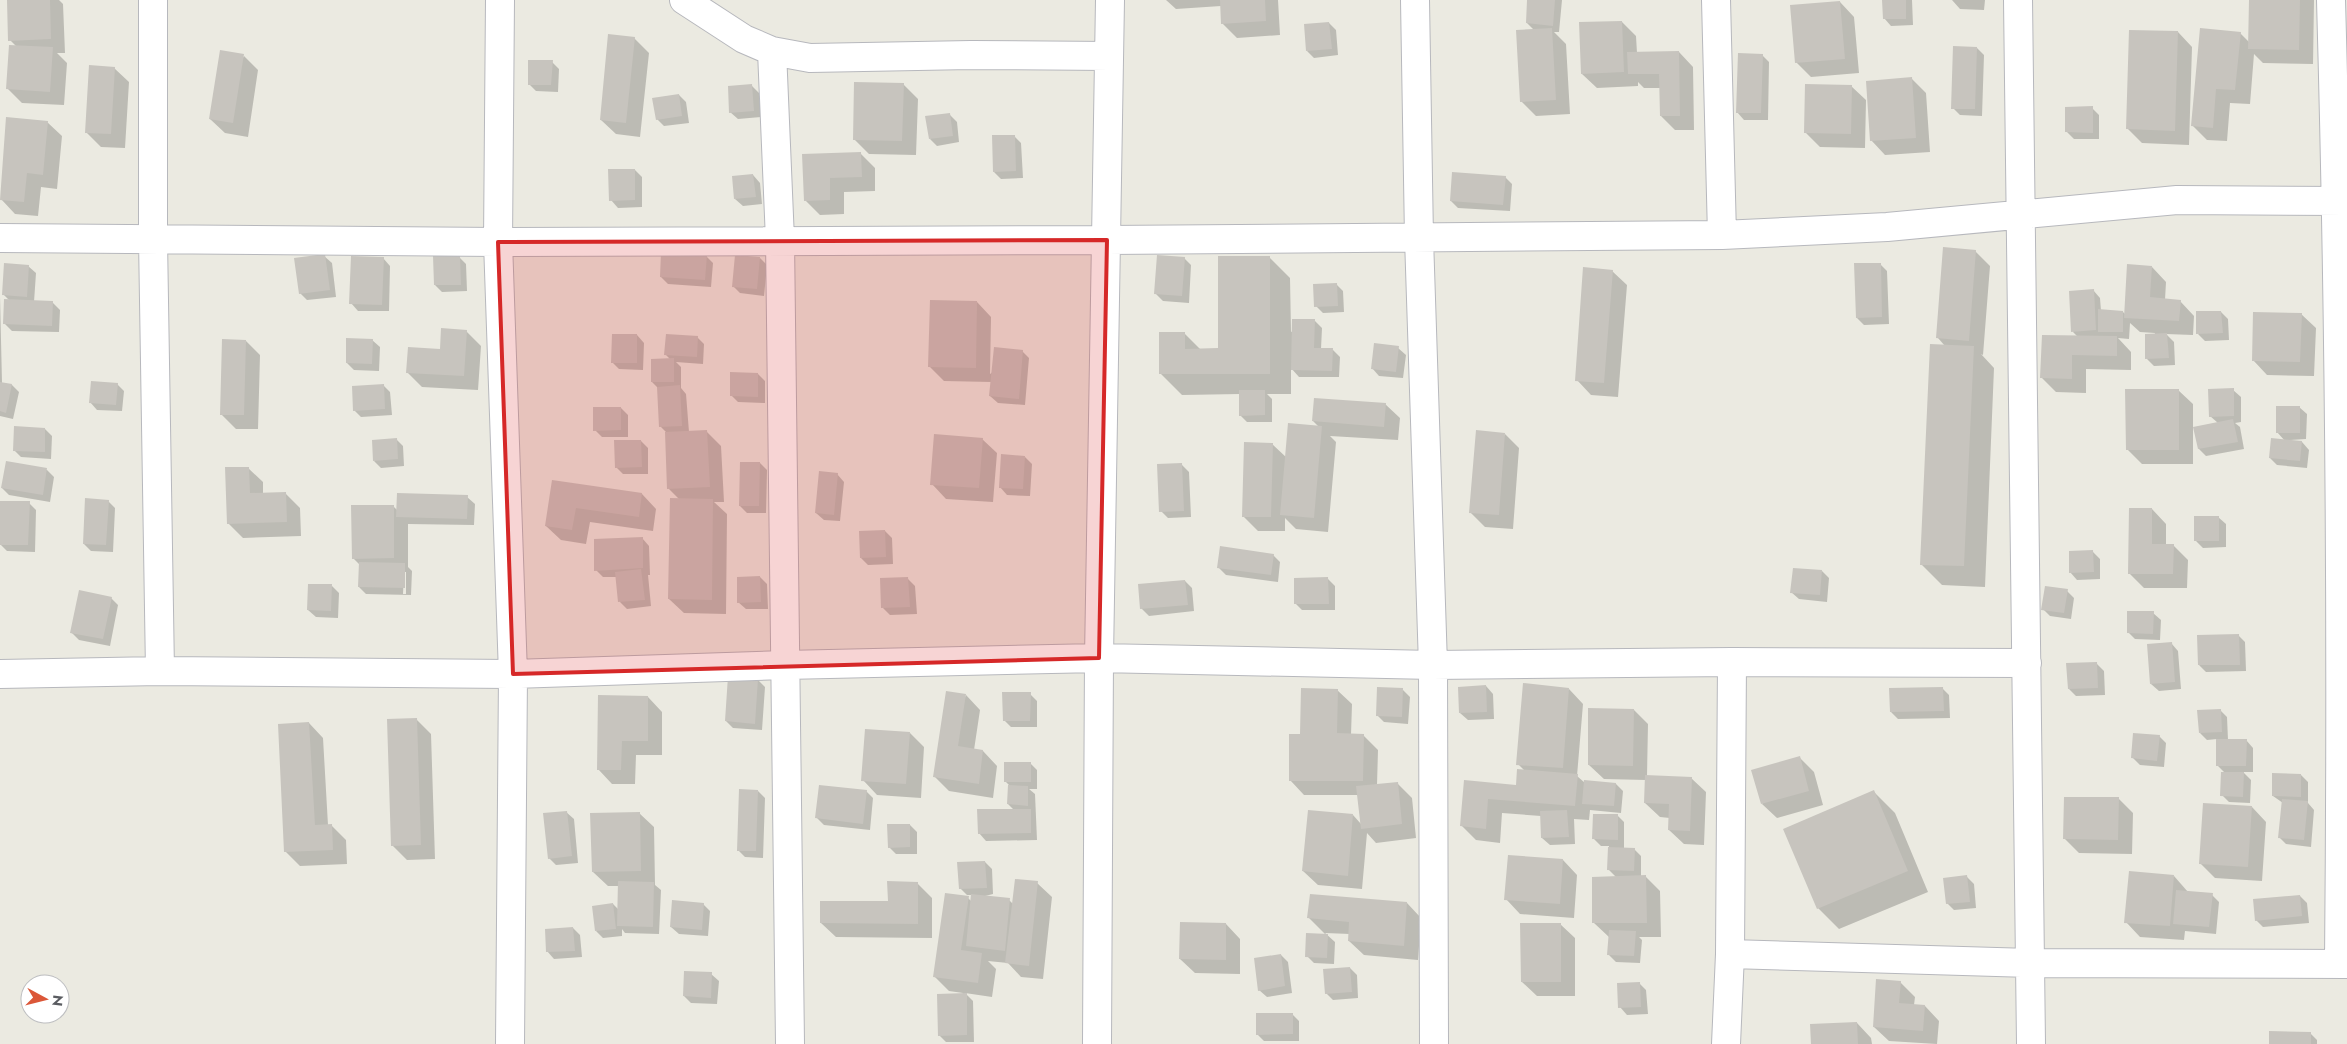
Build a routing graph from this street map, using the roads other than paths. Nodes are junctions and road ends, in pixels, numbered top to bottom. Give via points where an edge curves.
1 (154, 0) edge
2 (500, 0) edge
3 (684, 0) edge
4 (1110, 0) edge
5 (1416, 0) edge
6 (1716, 0) edge
7 (2018, 0) edge
8 (2331, 0) edge
9 (772, 51) junction
10 (1109, 56) junction
11 (2342, 201) edge
12 (2022, 213) junction
13 (1722, 235) junction
14 (0, 238) edge
15 (1419, 238) junction
16 (154, 239) junction
17 (780, 240) junction
18 (1107, 240) junction
19 (498, 242) junction
20 (1099, 658) junction
21 (1732, 662) junction
22 (2027, 662) junction
23 (786, 665) junction
24 (1433, 665) junction
25 (160, 671) junction
26 (0, 674) edge
27 (513, 674) junction
28 (1730, 954) junction
29 (2030, 963) junction
30 (2343, 964) edge
31 (510, 1044) edge
32 (790, 1044) edge
33 (1097, 1044) edge
34 (1434, 1044) edge
35 (1726, 1044) edge
36 (2031, 1044) edge

1 - 16 street
2 - 19 street
3 - 9 street via 744,40
4 - 10 street
5 - 15 street
6 - 13 street
7 - 12 street
8 - 11 street
9 - 10 street via 810,58
9 - 17 street
10 - 18 street
11 - 12 street via 2177,200
11 - 30 street
12 - 13 street via 1887,227
12 - 22 street
13 - 15 street
14 - 16 street
15 - 18 street
15 - 24 street
16 - 19 street
16 - 25 street
17 - 18 street
17 - 19 street
17 - 23 street
18 - 20 street
19 - 27 street
20 - 23 street
20 - 24 street
20 - 33 street
21 - 22 street
21 - 24 street
21 - 28 street
22 - 29 street
23 - 27 street
23 - 32 street
24 - 34 street
25 - 26 street
25 - 27 street
27 - 31 street
28 - 29 street
28 - 35 street
29 - 30 street
29 - 36 street

